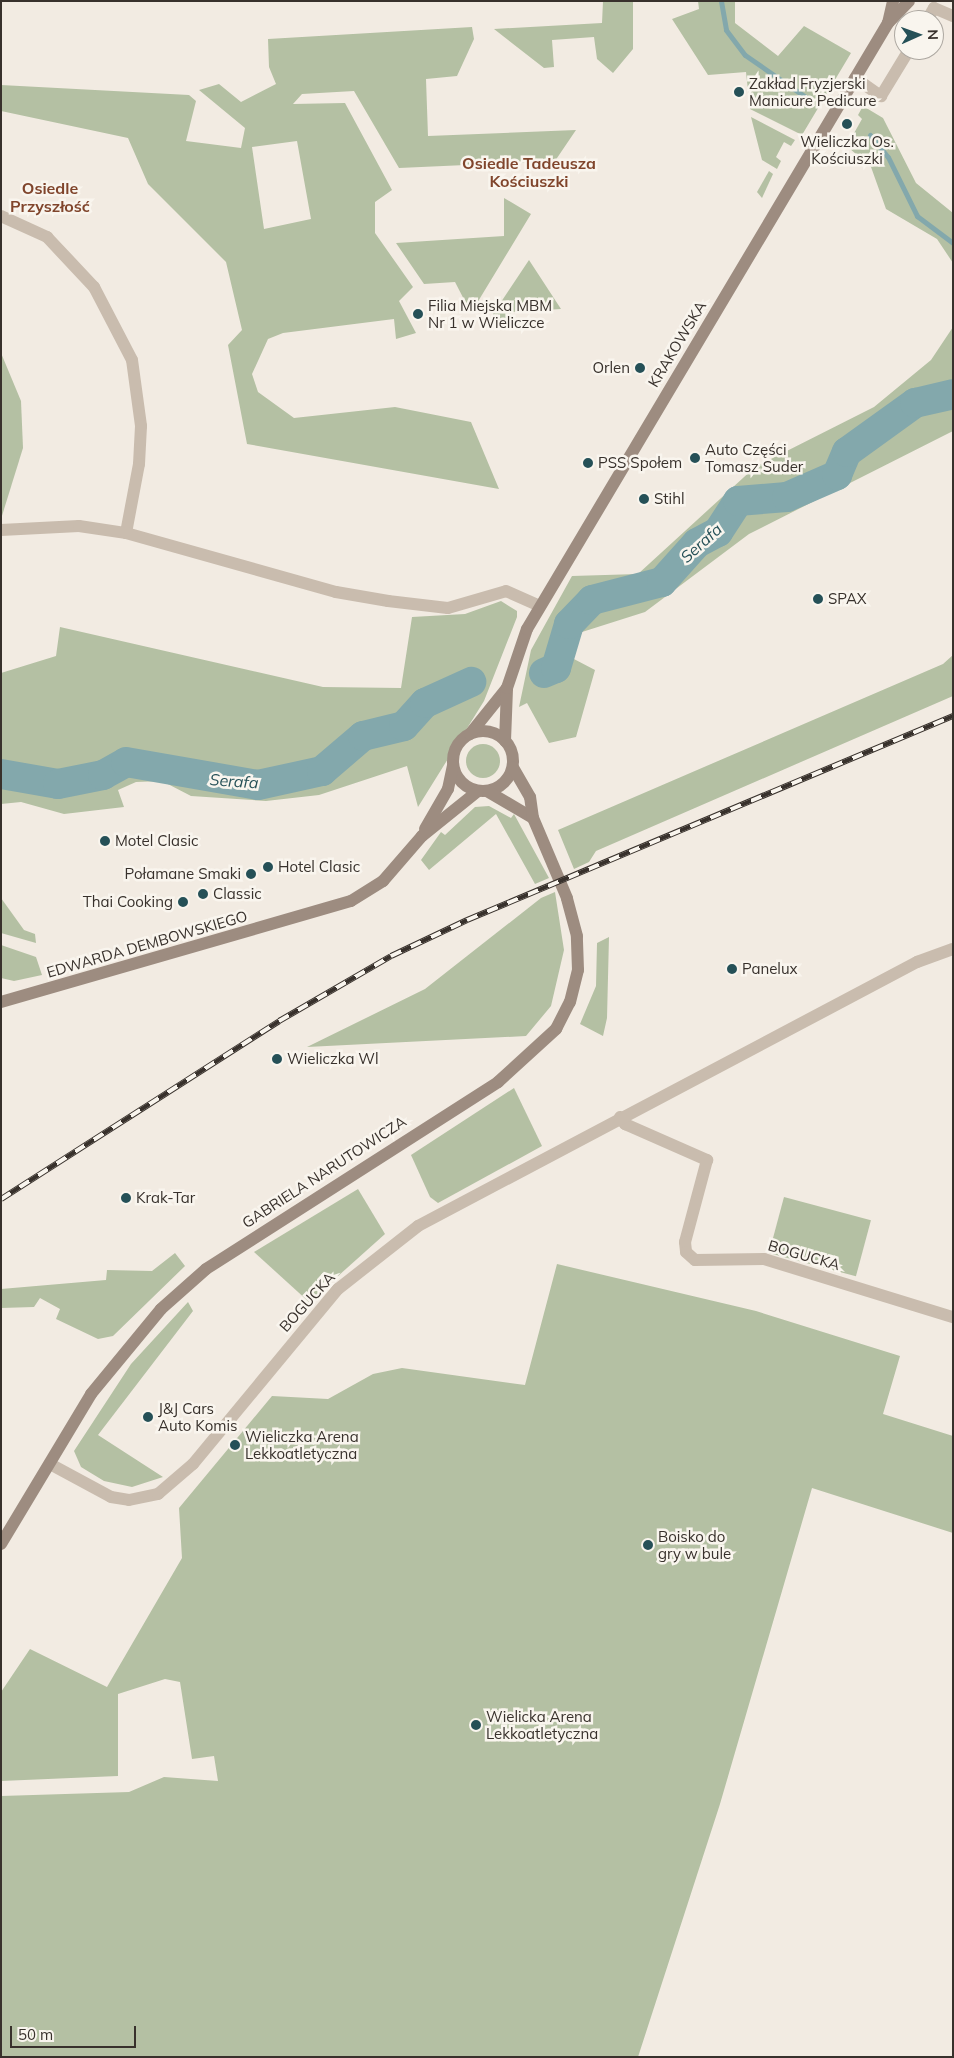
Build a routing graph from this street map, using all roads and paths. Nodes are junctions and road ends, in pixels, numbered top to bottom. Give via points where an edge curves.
1 (893, 1) edge
2 (909, 1) edge
3 (888, 23) junction
4 (903, 60) edge
5 (855, 78) junction
6 (1, 216) edge
7 (1, 530) edge
8 (126, 533) junction
9 (540, 606) junction
10 (507, 688) junction
11 (470, 734) junction
12 (505, 741) junction
13 (453, 766) junction
14 (513, 767) junction
15 (482, 791) junction
16 (533, 818) junction
17 (422, 836) junction
18 (953, 949) edge
19 (1, 1002) edge
20 (620, 1117) junction
21 (953, 1317) edge
22 (50, 1464) junction
23 (1, 1544) edge

1 - 3 main road, KRAKOWSKA
2 - 3 main road, KRAKOWSKA
3 - 5 main road, KRAKOWSKA
4 - 5 street via 881,96
5 - 9 main road, KRAKOWSKA
6 - 8 street via 47,237 94,287 132,360 141,426 139,464
7 - 8 street via 79,526
8 - 9 street via 336,592 448,608 506,591
9 - 10 main road, KRAKOWSKA via 518,650
10 - 11 main road, KRAKOWSKA
10 - 12 main road, KRAKOWSKA
11 - 12 main road via 488,732
11 - 13 main road via 457,747
12 - 14 main road
13 - 15 main road via 462,782
13 - 17 main road, EDWARDA DEMBOWSKIEGO via 448,789
14 - 15 main road via 504,783
14 - 16 main road via 530,798
15 - 16 main road
15 - 17 main road, EDWARDA DEMBOWSKIEGO
16 - 22 main road, GABRIELA NARUTOWICZA via 567,898 577,936 578,970 570,1002 556,1029 498,1082 206,1269 161,1309 117,1360
17 - 19 main road, EDWARDA DEMBOWSKIEGO via 383,881 351,901
18 - 20 street, BOGUCKA via 917,962 792,1031
20 - 21 street, BOGUCKA via 625,1124 706,1160 685,1242 686,1252 695,1260 764,1260
20 - 22 street, BOGUCKA via 448,1208 356,1273 315,1315 194,1464 164,1490 143,1499 111,1496
22 - 23 main road, GABRIELA NARUTOWICZA

